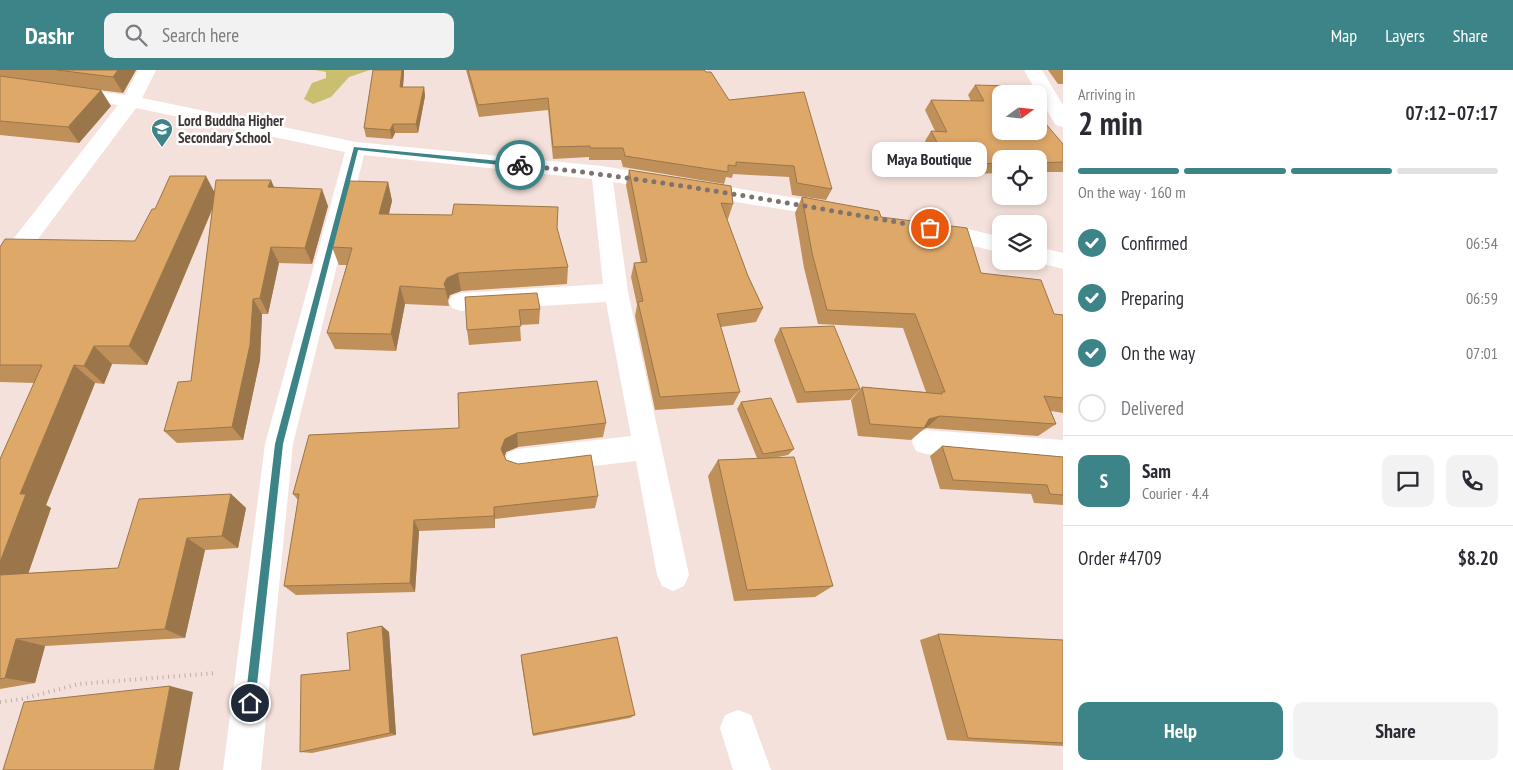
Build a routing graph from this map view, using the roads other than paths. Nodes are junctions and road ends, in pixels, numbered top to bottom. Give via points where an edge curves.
1 (147, 70) edge
2 (1033, 70) edge
3 (0, 83) edge
4 (131, 101) junction
5 (1063, 121) edge
6 (356, 148) junction
7 (602, 173) junction
8 (854, 214) edge
9 (920, 226) edge
10 (992, 243) edge
11 (1047, 256) edge
12 (1063, 261) edge
13 (0, 274) edge
14 (616, 292) junction
15 (461, 302) dead end
16 (926, 442) edge
17 (647, 447) junction
18 (1063, 453) edge
19 (518, 462) edge
20 (673, 575) dead end
21 (738, 728) dead end
22 (242, 770) edge
23 (752, 770) edge

1 - 4 street
2 - 5 street
3 - 4 street
4 - 6 street
4 - 13 street
6 - 7 street
6 - 22 street via 279,444
7 - 8 street
7 - 14 street
9 - 10 street
11 - 12 street
14 - 15 street
14 - 17 street
16 - 18 street
17 - 19 street
17 - 20 street
21 - 23 street

